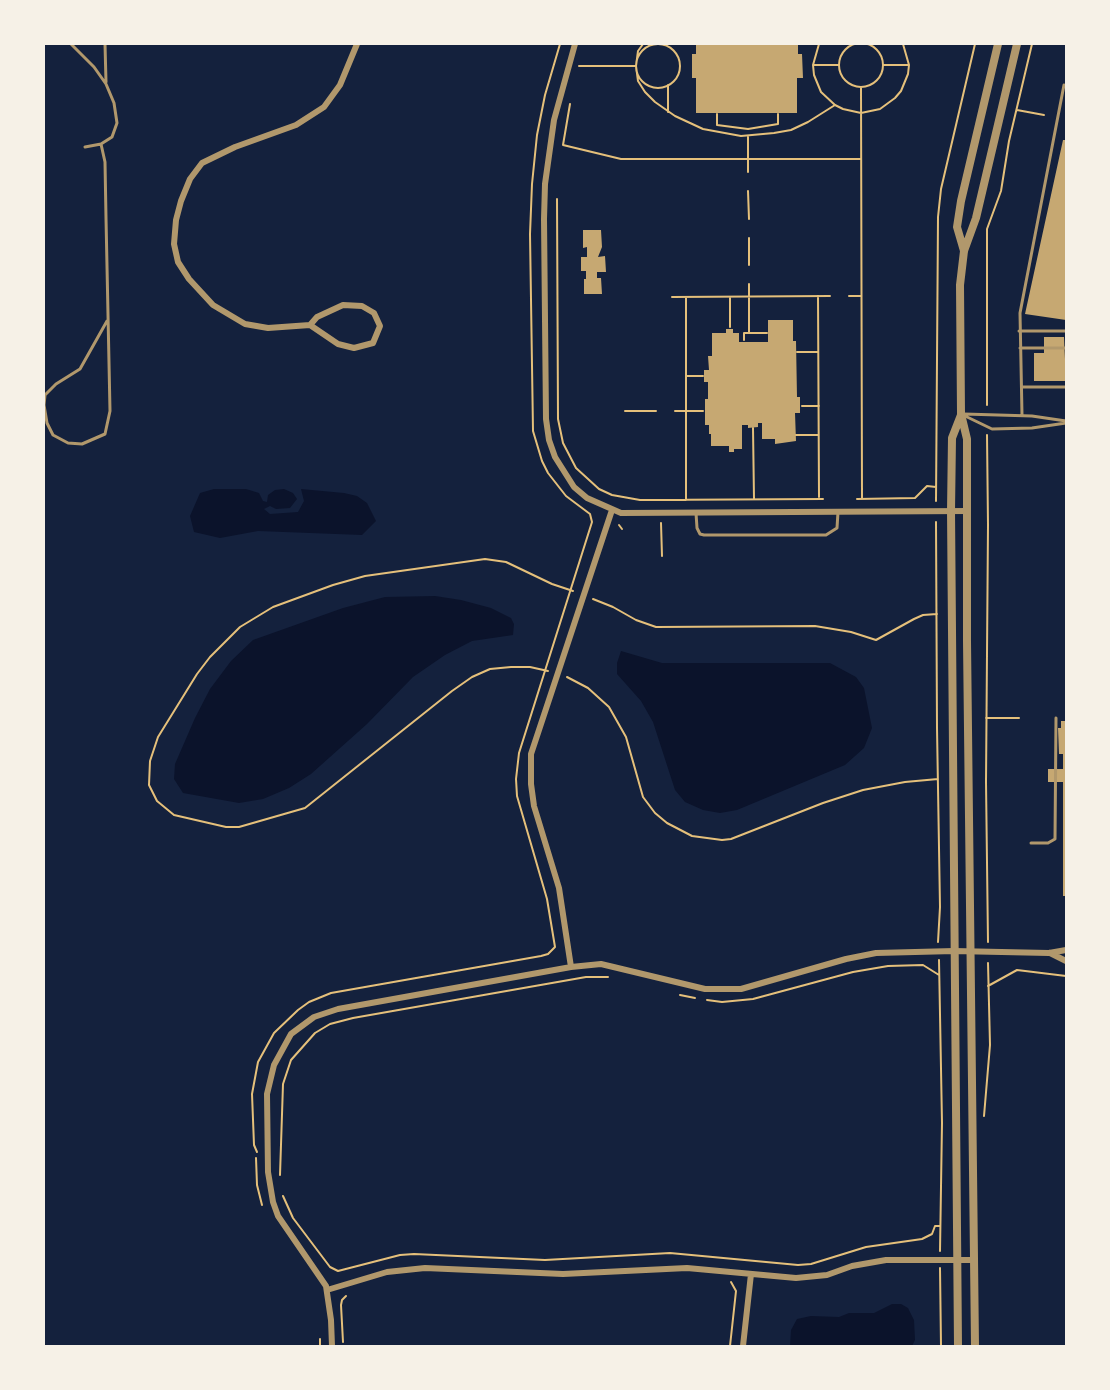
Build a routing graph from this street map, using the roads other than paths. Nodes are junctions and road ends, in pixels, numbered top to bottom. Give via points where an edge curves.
1 (71, 44) edge
2 (105, 44) edge
3 (357, 44) edge
4 (575, 44) edge
5 (998, 44) edge
6 (1017, 44) edge
7 (106, 84) junction
8 (1064, 85) dead end
9 (101, 144) junction
10 (85, 147) dead end
11 (964, 251) junction
12 (107, 321) junction
13 (310, 325) junction
14 (1019, 331) junction
15 (1066, 332) edge
16 (1020, 348) junction
17 (1066, 348) edge
18 (1022, 387) junction
19 (1066, 387) edge
20 (961, 414) junction
21 (1022, 416) junction
22 (1066, 422) edge
23 (612, 510) junction
24 (951, 511) junction
25 (968, 511) junction
26 (838, 512) junction
27 (696, 513) junction
28 (1056, 718) dead end
29 (1031, 843) dead end
30 (1066, 950) edge
31 (954, 951) junction
32 (971, 951) junction
33 (1049, 953) junction
34 (1066, 961) edge
35 (571, 968) junction
36 (957, 1260) junction
37 (974, 1260) junction
38 (751, 1274) junction
39 (327, 1290) junction
40 (332, 1347) edge
41 (743, 1347) edge
42 (958, 1347) edge
43 (975, 1347) edge

1 - 7 lane
2 - 7 lane
3 - 13 street via 344,76 324,107 296,125 202,163 190,179 176,220 174,244 178,262 198,292 213,305 245,324 268,328
4 - 23 street via 554,120 545,184 546,419 555,457 574,487
5 - 11 street via 961,201 957,227
6 - 11 street via 976,218
7 - 9 lane via 117,123 112,137
8 - 14 lane
9 - 10 lane
9 - 12 lane via 105,162
11 - 20 street via 960,285
12 - 12 lane via 110,411 105,434 82,444 68,443 53,435 47,423 45,395 80,369
13 - 13 street via 338,344 354,348 373,343 380,326 374,313 362,306 343,305
14 - 15 lane
14 - 16 lane
16 - 17 lane
16 - 18 lane
18 - 19 lane
18 - 21 lane
20 - 21 lane
20 - 22 lane via 992,429
20 - 24 street via 952,438
20 - 25 street via 968,439
21 - 22 lane
23 - 27 street via 638,514
23 - 35 street via 531,754 534,806 560,888
24 - 25 street
24 - 26 street
24 - 31 street
25 - 32 street
26 - 27 street
26 - 27 lane via 837,528 826,535 704,535 697,528
28 - 29 lane via 1055,838 1048,843
30 - 33 street
31 - 32 street
31 - 35 street via 862,956 741,989 705,989 601,964
31 - 36 street
32 - 33 street
32 - 37 street
33 - 34 street
35 - 39 street via 338,1009 314,1017 291,1034 274,1065 267,1094 270,1189 278,1216
36 - 37 street
36 - 38 street via 886,1260 827,1275 796,1278
36 - 42 street
37 - 43 street
38 - 39 street via 687,1268 563,1274 425,1268 387,1272
38 - 41 street
39 - 40 street

